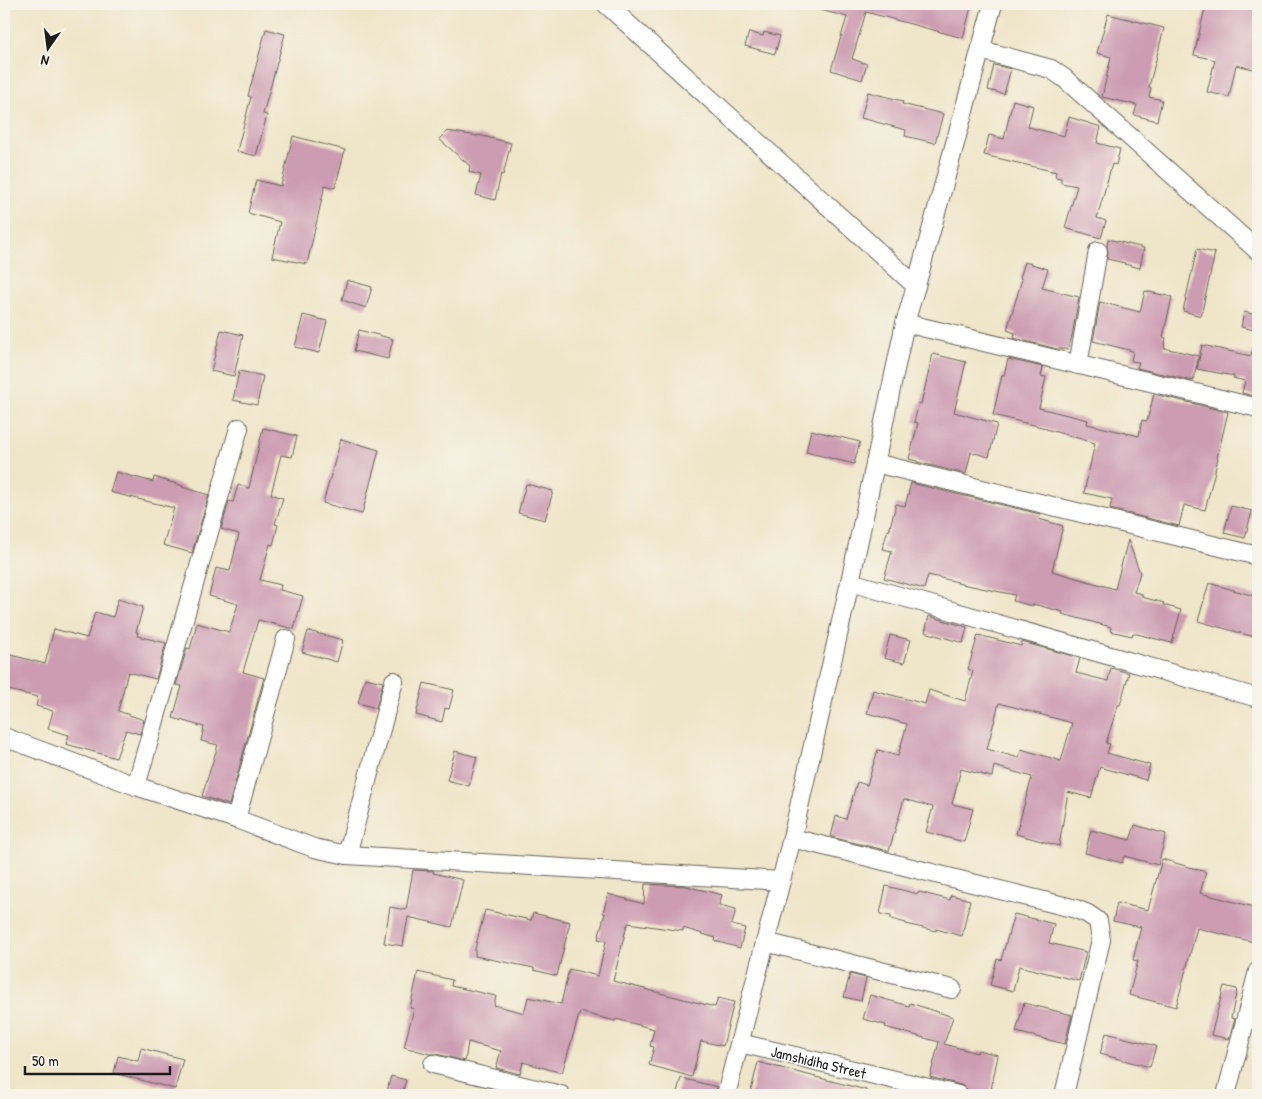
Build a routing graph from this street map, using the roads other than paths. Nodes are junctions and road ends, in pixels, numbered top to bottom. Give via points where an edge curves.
1 (606, 4) edge
2 (993, 4) edge
3 (981, 50) junction
4 (1098, 251) dead end
5 (1258, 251) edge
6 (916, 286) junction
7 (904, 323) junction
8 (1078, 365) junction
9 (1258, 408) edge
10 (239, 428) dead end
11 (875, 462) junction
12 (1258, 556) edge
13 (850, 582) junction
14 (286, 639) dead end
15 (394, 681) dead end
16 (1258, 698) edge
17 (4, 737) edge
18 (136, 786) junction
19 (236, 819) junction
20 (792, 838) junction
21 (347, 856) junction
22 (781, 881) junction
23 (766, 942) junction
24 (1258, 971) edge
25 (952, 989) dead end
26 (740, 1043) junction
27 (434, 1064) dead end
28 (561, 1095) edge
29 (726, 1095) edge
30 (958, 1095) edge
31 (1064, 1095) edge
32 (1226, 1095) edge

1 - 6 street
2 - 3 street
3 - 5 street via 1051,69 1064,78
3 - 6 street
4 - 8 street
6 - 7 street
7 - 8 street
7 - 11 street
8 - 9 street
10 - 18 street
11 - 12 street
11 - 13 street
13 - 16 street
13 - 20 street
14 - 19 street
15 - 21 street
17 - 18 street
18 - 19 street
19 - 21 street via 314,848
20 - 22 street
20 - 31 street via 1076,909 1098,921 1101,940
21 - 22 street
22 - 23 street
23 - 25 street
23 - 26 street
24 - 32 street
26 - 29 street
26 - 30 street, Jamshidiha Street
27 - 28 street

